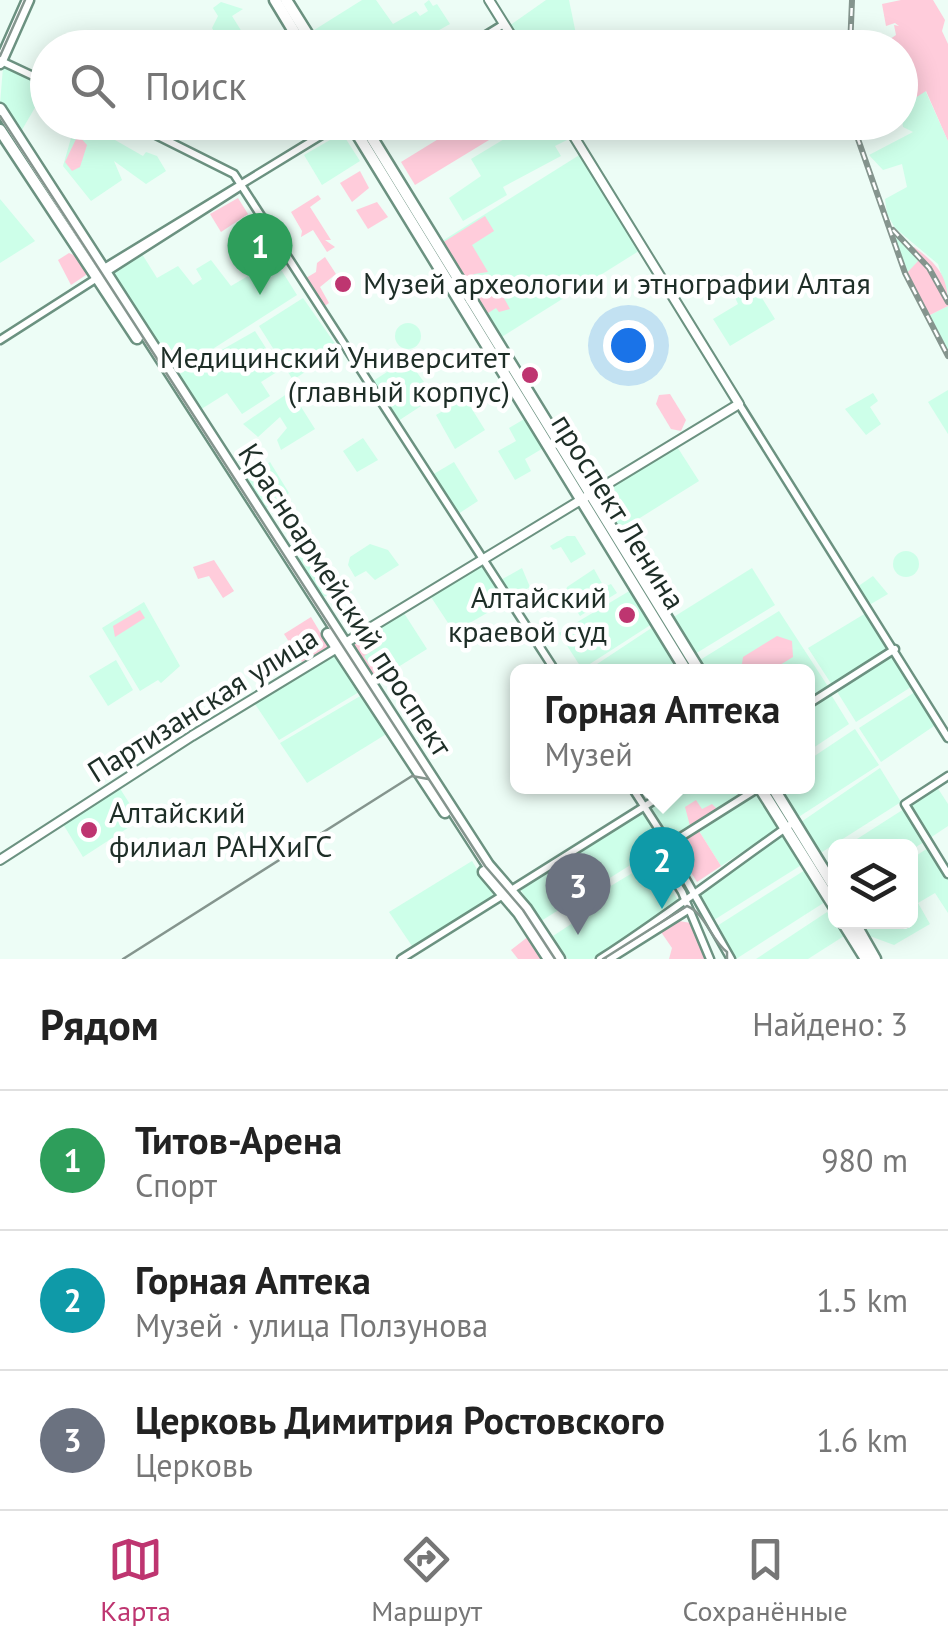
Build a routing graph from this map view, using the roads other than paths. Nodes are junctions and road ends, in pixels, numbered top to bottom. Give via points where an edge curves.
1 (20, 0) edge
2 (28, 0) edge
3 (274, 0) edge
4 (286, 0) edge
5 (489, 0) edge
6 (504, 24) junction
7 (293, 30) edge
8 (305, 30) edge
9 (494, 30) edge
10 (508, 30) edge
11 (0, 46) edge
12 (0, 61) edge
13 (30, 75) edge
14 (0, 109) edge
15 (0, 127) edge
16 (168, 140) edge
17 (316, 140) edge
18 (358, 140) edge
19 (373, 140) edge
20 (576, 140) edge
21 (241, 185) junction
22 (101, 273) junction
23 (0, 340) edge
24 (739, 404) junction
25 (586, 497) junction
26 (483, 558) junction
27 (340, 646) junction
28 (895, 649) junction
29 (551, 664) edge
30 (683, 664) edge
31 (695, 664) edge
32 (815, 699) edge
33 (948, 738) edge
34 (948, 776) edge
35 (637, 794) edge
36 (665, 794) edge
37 (748, 794) edge
38 (765, 794) edge
39 (776, 794) edge
40 (645, 807) junction
41 (790, 825) junction
42 (668, 846) junction
43 (0, 860) edge
44 (948, 874) edge
45 (828, 879) edge
46 (507, 892) junction
47 (828, 893) edge
48 (687, 903) junction
49 (855, 930) edge
50 (869, 957) edge
51 (402, 959) edge
52 (549, 959) edge
53 (559, 959) edge
54 (600, 959) edge
55 (610, 959) edge
56 (710, 959) edge
57 (731, 959) edge

1 - 11 main road
2 - 12 main road
3 - 7 main road
4 - 8 main road
5 - 6 main road
6 - 9 street
6 - 10 main road
12 - 13 street
14 - 22 main road, Красноармейский проспект
15 - 22 main road, Красноармейский проспект
16 - 21 street via 228,169
17 - 21 street
18 - 25 main road, проспект Ленина
19 - 25 main road, проспект Ленина
20 - 24 main road
21 - 22 street
21 - 26 street
22 - 23 street
22 - 27 main road, Красноармейский проспект
24 - 25 main road, Партизанская улица
24 - 28 street
25 - 26 main road, Партизанская улица
25 - 30 main road, проспект Ленина
25 - 31 main road, проспект Ленина
26 - 27 main road, Партизанская улица
26 - 29 street
27 - 43 main road, Партизанская улица
27 - 46 main road, Красноармейский проспект
28 - 32 street
28 - 33 street
34 - 44 street via 905,804
35 - 40 street
36 - 40 street
37 - 42 street
38 - 41 main road
39 - 41 main road
40 - 42 street
40 - 46 street
41 - 45 main road
41 - 47 main road
41 - 48 street
42 - 48 street via 692,886
42 - 48 street via 658,852
46 - 51 street
46 - 52 main road, Красноармейский проспект
46 - 53 main road, Красноармейский проспект
48 - 54 street
48 - 55 street
48 - 56 street
48 - 57 street
49 - 50 main road

